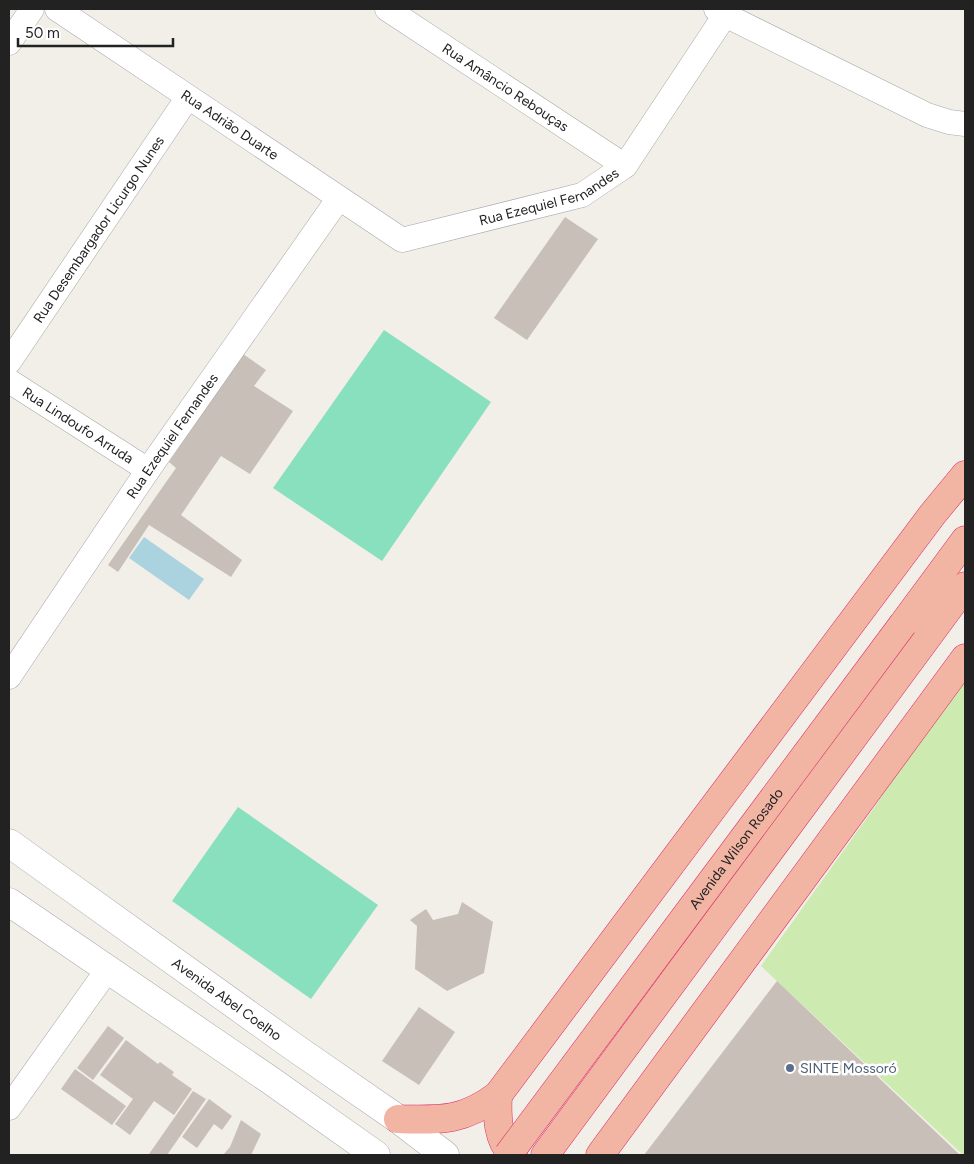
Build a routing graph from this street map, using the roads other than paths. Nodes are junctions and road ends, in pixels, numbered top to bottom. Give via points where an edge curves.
1 (32, 9) edge
2 (57, 9) edge
3 (388, 9) edge
4 (723, 11) edge
5 (9, 43) edge
6 (188, 96) junction
7 (965, 124) edge
8 (625, 166) junction
9 (339, 198) junction
10 (402, 240) joint
11 (9, 362) edge
12 (9, 381) edge
13 (148, 470) junction
14 (965, 474) edge
15 (965, 540) edge
16 (965, 586) edge
17 (965, 658) edge
18 (9, 677) edge
19 (9, 843) edge
20 (9, 902) edge
21 (108, 969) junction
22 (290, 1045) junction
23 (270, 1080) junction
24 (498, 1095) junction
25 (9, 1108) edge
26 (398, 1119) junction
27 (376, 1155) edge
28 (444, 1155) edge
29 (508, 1155) edge
30 (514, 1155) edge
31 (545, 1155) edge
32 (600, 1155) edge

1 - 5 street
2 - 6 street, Rua Adrião Duarte
3 - 8 street, Rua Amâncio Rebouças
4 - 7 street via 927,115
4 - 8 street, Rua Ezequiel Fernandes
6 - 9 street, Rua Adrião Duarte
6 - 11 street, Rua Desembargador Licurgo Nunes
8 - 10 street, Rua Ezequiel Fernandes via 582,195
9 - 10 street, Rua Adrião Duarte
9 - 13 street, Rua Ezequiel Fernandes
12 - 13 street, Rua Lindoufo Arruda
13 - 18 street, Rua Ezequiel Fernandes
14 - 24 highway
15 - 29 highway, Avenida Wilson Rosado, bridge
16 - 31 highway, Avenida Wilson Rosado
17 - 32 highway
19 - 22 street, Avenida Abel Coelho
20 - 21 street
21 - 23 street
21 - 25 street
22 - 23 street via 279,1049 269,1059 267,1071
22 - 26 street, Avenida Abel Coelho
23 - 27 street
24 - 26 highway via 484,1106 456,1117
24 - 30 highway via 498,1126 505,1145
26 - 28 street, Avenida Abel Coelho

